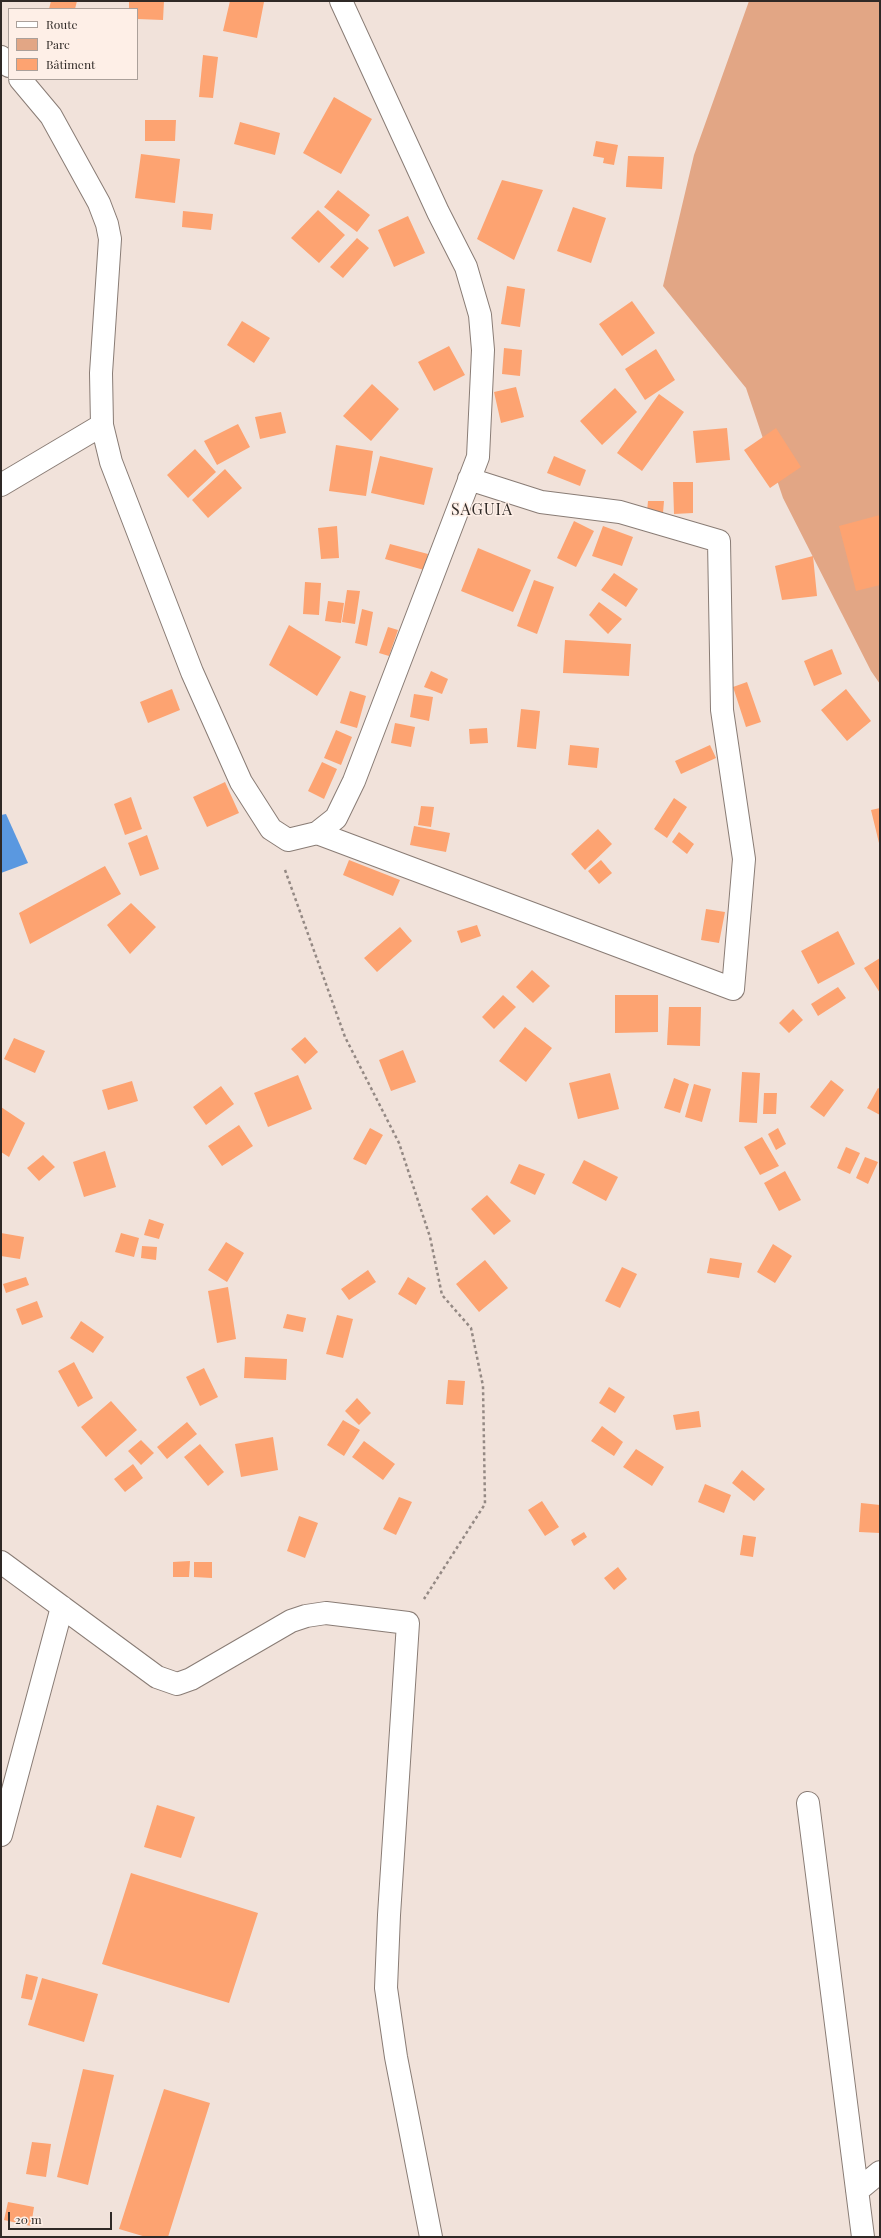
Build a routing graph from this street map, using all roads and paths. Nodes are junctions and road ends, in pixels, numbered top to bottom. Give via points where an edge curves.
1 (341, 1) edge
2 (1, 57) edge
3 (8, 65) edge
4 (21, 80) edge
5 (102, 425) junction
6 (469, 479) junction
7 (1, 485) edge
8 (271, 829) junction
9 (317, 833) junction
10 (1, 1562) edge
11 (62, 1607) junction
12 (408, 1623) junction
13 (808, 1803) dead end
14 (1, 1835) edge
15 (880, 2172) edge
16 (857, 2191) junction
17 (431, 2237) edge
18 (863, 2237) edge

1 - 6 street via 466,267 480,315 483,350 480,428 478,457
2 - 3 street
4 - 5 street via 51,116 99,203 107,224 110,239 101,373
5 - 7 street
5 - 8 street via 111,462 192,672 241,782
6 - 9 street via 354,781 336,818
6 - 9 street via 541,502 620,512 719,541 722,710 744,859 733,989
8 - 9 street via 288,840
8 - 12 path via 346,1037 400,1143 430,1237 442,1295 471,1328 484,1386 485,1504
10 - 11 street
11 - 12 street via 157,1677 177,1684 191,1679 291,1621 306,1616 326,1613
11 - 14 street
12 - 17 street via 386,1988 396,2057
13 - 16 street
15 - 16 street
16 - 18 street

